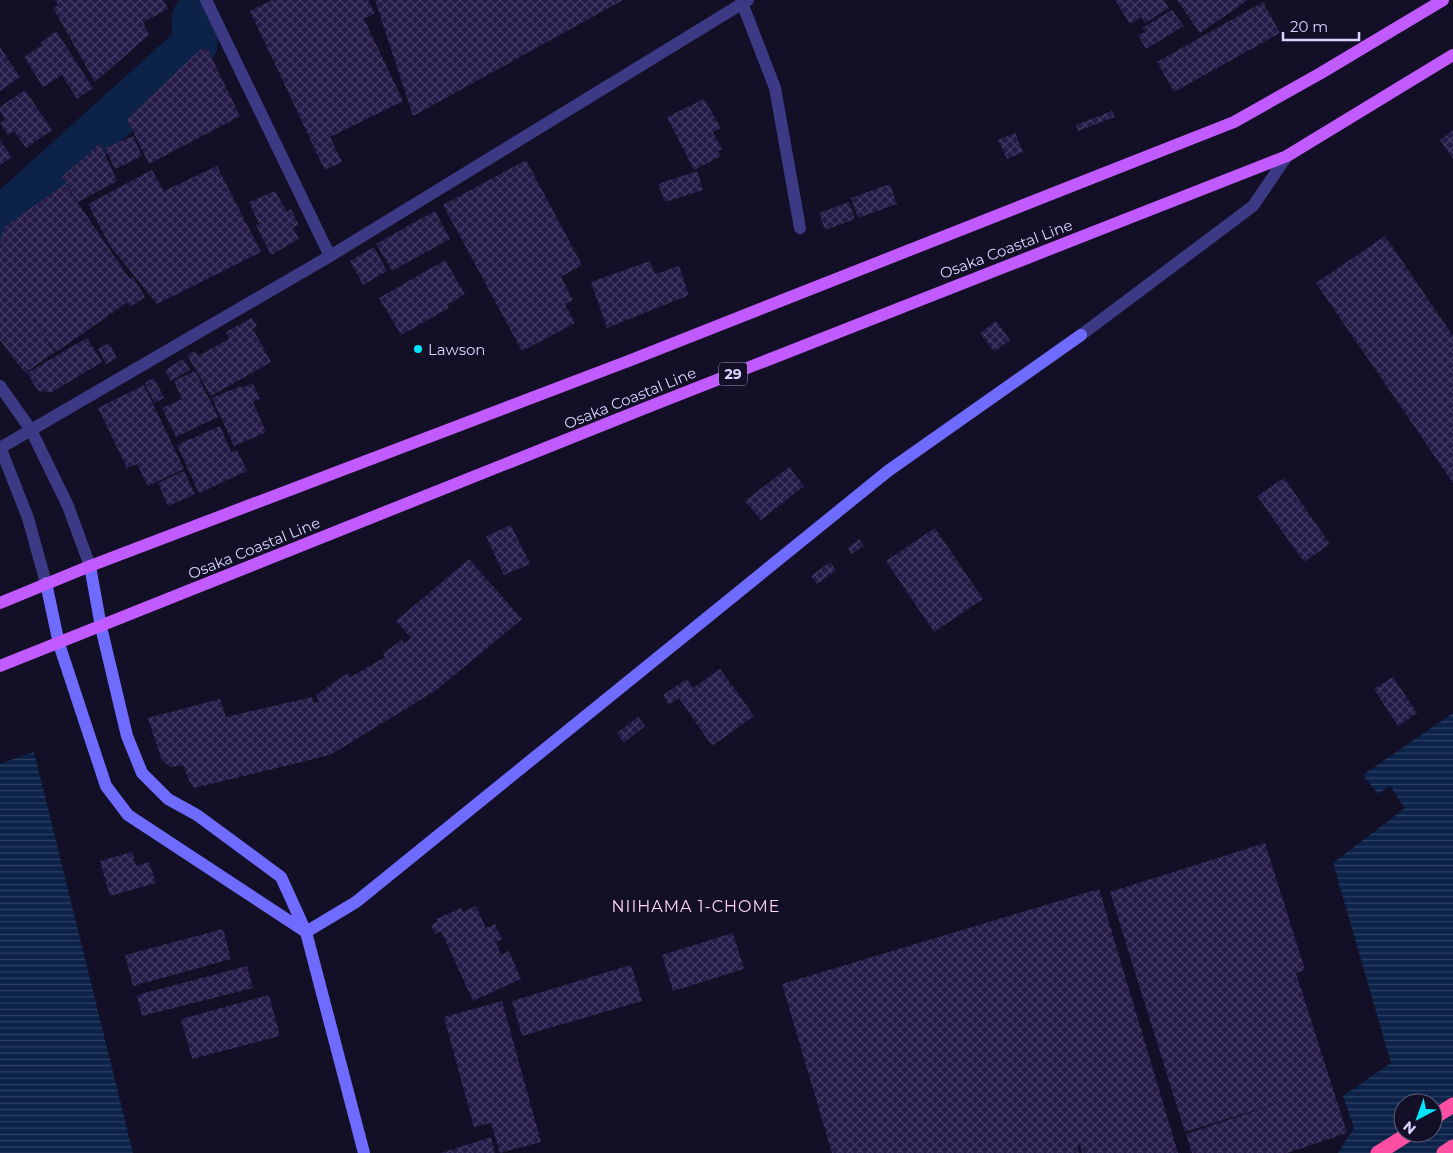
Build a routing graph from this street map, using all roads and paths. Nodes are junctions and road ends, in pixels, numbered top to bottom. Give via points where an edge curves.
1 (206, 0) edge
2 (1443, 0) edge
3 (744, 1) edge
4 (1453, 55) edge
5 (1286, 156) junction
6 (800, 228) dead end
7 (330, 256) junction
8 (0, 386) edge
9 (31, 430) junction
10 (0, 448) edge
11 (90, 566) junction
12 (46, 583) junction
13 (0, 603) edge
14 (101, 628) junction
15 (59, 644) junction
16 (0, 666) edge
17 (306, 932) junction
18 (1394, 1143) edge
19 (1453, 1147) edge
20 (364, 1153) edge
21 (1378, 1153) edge
22 (1444, 1153) edge

1 - 7 street
2 - 11 main road via 1234,122 631,360
3 - 6 street via 775,88
3 - 7 street
4 - 5 main road, Osaka Coastal Line / 29
5 - 14 main road, Osaka Coastal Line / 29 via 653,405
5 - 17 street via 1253,206 1081,335 888,471 356,902
7 - 9 street
8 - 9 street
9 - 10 street
9 - 11 street via 68,506
10 - 12 street via 28,518
11 - 12 main road
11 - 14 street
12 - 13 main road
12 - 15 street
14 - 15 main road, Osaka Coastal Line / 29
14 - 17 street via 127,736 142,774 168,799 197,815 281,877
15 - 16 main road, Osaka Coastal Line / 29
15 - 17 street via 106,786 128,815
17 - 20 street
18 - 21 highway
19 - 22 highway

